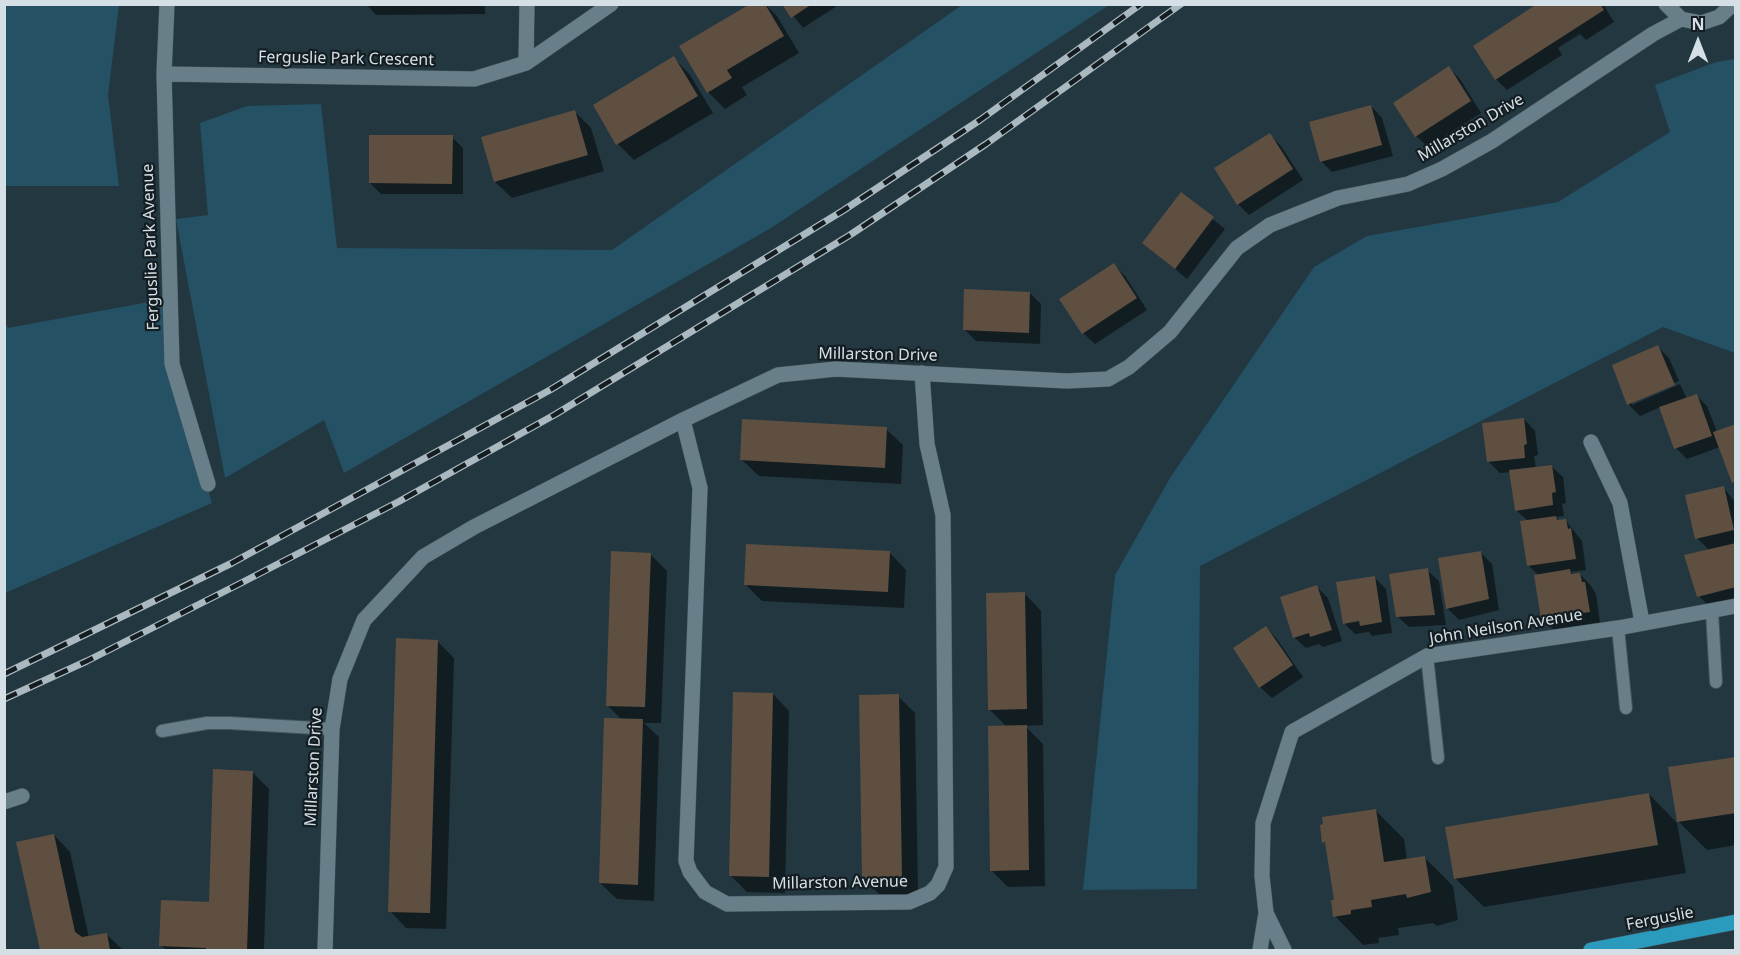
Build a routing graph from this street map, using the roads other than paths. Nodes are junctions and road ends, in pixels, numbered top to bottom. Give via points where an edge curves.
1 (167, 4) edge
2 (527, 4) edge
3 (611, 4) edge
4 (1666, 4) edge
5 (1733, 4) edge
6 (1682, 19) junction
7 (526, 63) junction
8 (164, 74) junction
9 (922, 373) junction
10 (683, 420) junction
11 (1592, 442) dead end
12 (208, 484) dead end
13 (1736, 606) edge
14 (1712, 612) junction
15 (1642, 622) junction
16 (1618, 628) junction
17 (1427, 656) junction
18 (1716, 682) dead end
19 (1626, 708) dead end
20 (332, 729) junction
21 (162, 731) dead end
22 (1438, 758) dead end
23 (22, 796) dead end
24 (4, 802) edge
25 (1266, 913) junction
26 (1736, 922) edge
27 (325, 951) edge
28 (1260, 951) edge
29 (1284, 951) edge
30 (1592, 951) edge

1 - 8 street, Ferguslie Park Avenue
2 - 7 street
3 - 7 street, Ferguslie Park Crescent
4 - 6 street
5 - 6 street via 1719,17 1701,23
6 - 9 street, Millarston Drive via 1442,169 1408,184 1338,198 1270,225 1237,248 1170,332 1129,367 1108,379 1067,381
7 - 8 street, Ferguslie Park Crescent via 474,79
8 - 12 street, Ferguslie Park Avenue via 172,364
9 - 10 street, Millarston Drive via 836,369 778,375
9 - 10 street, Millarston Avenue via 927,444 943,515 946,867 930,893 909,902 727,904 705,892 690,872 687,849 700,488
10 - 20 street, Millarston Drive via 423,557 364,620 340,679
11 - 15 street via 1620,503
13 - 14 street, John Neilson Avenue
14 - 15 street, John Neilson Avenue
14 - 18 lane
15 - 16 street, John Neilson Avenue
16 - 17 street, John Neilson Avenue
16 - 19 lane
17 - 22 lane
17 - 25 street, John Neilson Avenue via 1292,732 1263,823
20 - 21 lane via 229,723
20 - 27 street, Millarston Drive
23 - 24 street
25 - 28 street, John Neilson Avenue
25 - 29 street, John Neilson Avenue
26 - 30 main road, Ferguslie

